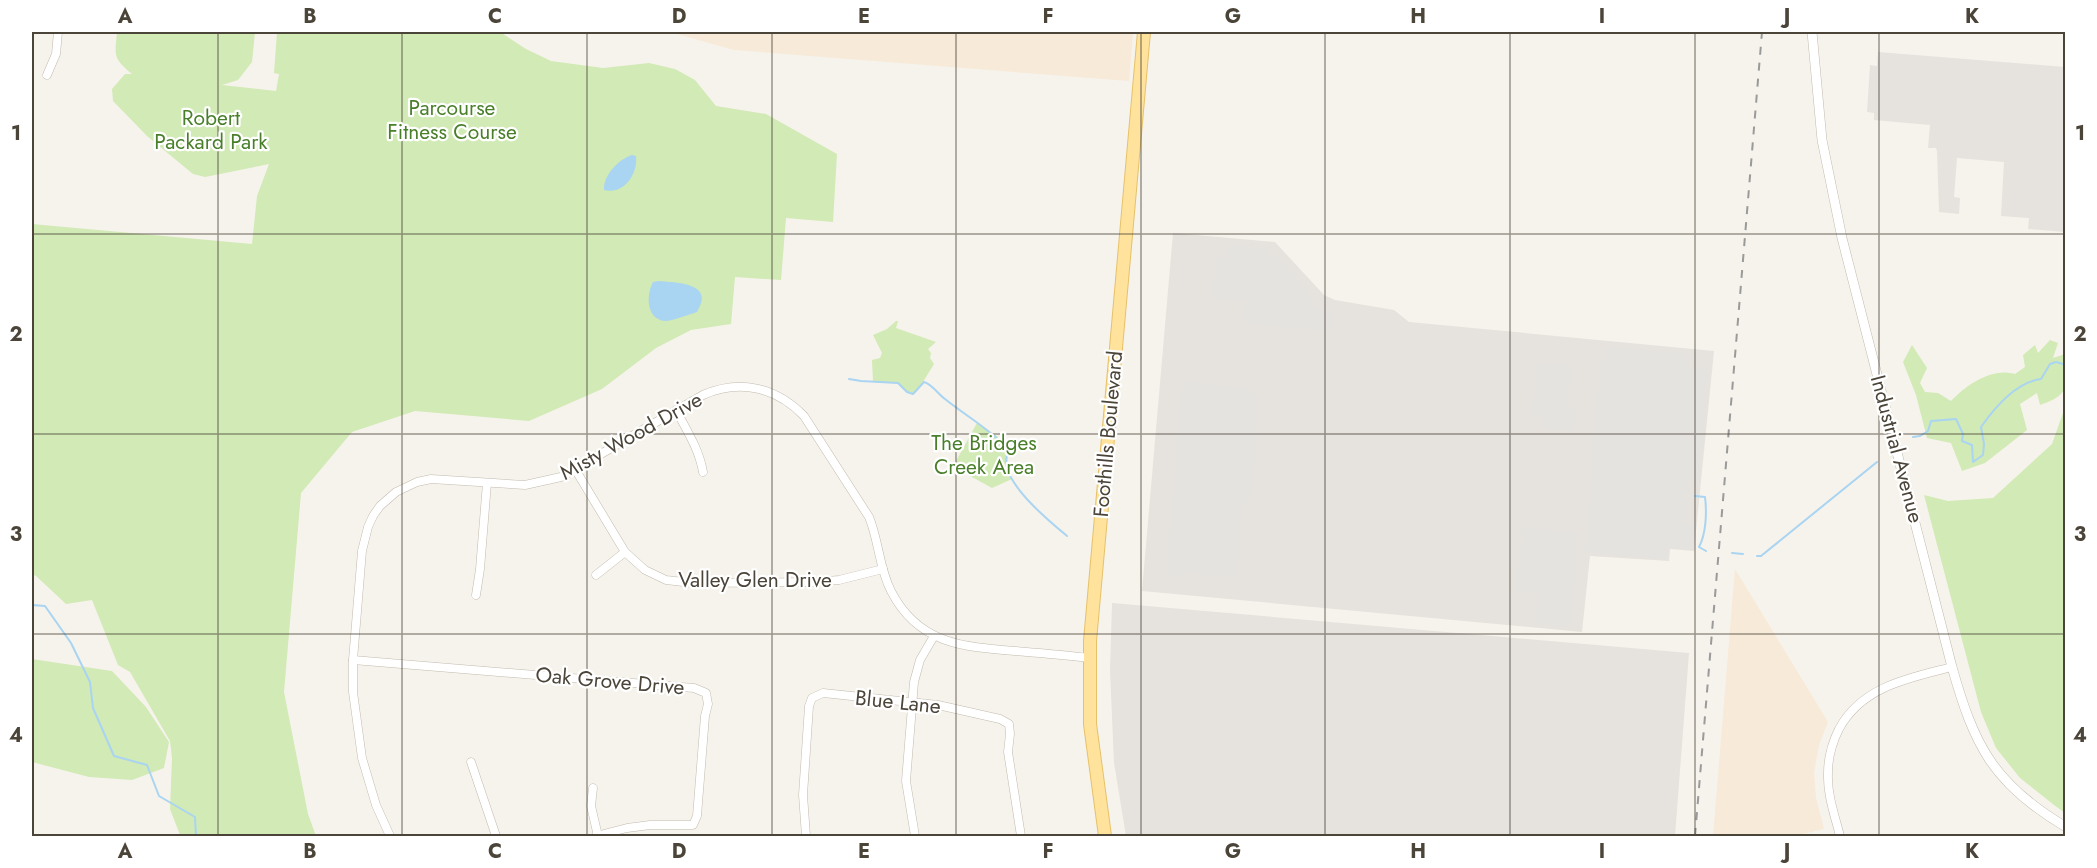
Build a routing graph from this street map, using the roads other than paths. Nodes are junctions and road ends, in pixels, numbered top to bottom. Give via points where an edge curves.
1 (58, 32) edge
2 (1144, 32) edge
3 (1812, 32) edge
4 (47, 75) dead end
5 (676, 410) junction
6 (575, 469) junction
7 (704, 472) dead end
8 (487, 483) junction
9 (625, 552) junction
10 (883, 569) junction
11 (596, 575) dead end
12 (476, 595) dead end
13 (934, 636) junction
14 (1089, 658) junction
15 (353, 660) junction
16 (1952, 667) junction
17 (912, 702) junction
18 (471, 762) dead end
19 (593, 788) dead end
20 (2066, 827) edge
21 (597, 836) edge
22 (390, 837) edge
23 (496, 837) edge
24 (806, 837) edge
25 (915, 837) edge
26 (1021, 837) edge
27 (1104, 837) edge
28 (1840, 837) edge

1 - 4 street via 56,54
2 - 14 main road, Foothills Boulevard
3 - 16 street, Industrial Avenue via 1822,140 1842,238
5 - 6 street, Misty Wood Drive
5 - 7 street via 695,443
5 - 10 street, Misty Wood Drive via 713,390 733,386 763,389 790,402 810,425 864,509 875,532
6 - 8 street, Misty Wood Drive via 537,483
6 - 9 street, Valley Glen Drive
8 - 12 street
8 - 15 street, Misty Wood Drive via 445,478 417,482 396,492 380,507 364,538
9 - 10 street, Valley Glen Drive via 656,576 678,582 828,582
9 - 11 street
10 - 13 street, Misty Wood Drive via 903,610
13 - 14 street, Misty Wood Drive via 963,646
13 - 17 street via 916,671
14 - 27 main road, Foothills Boulevard via 1090,724
15 - 21 street, Oak Grove Drive via 694,687 706,693 697,816 693,825 650,825
15 - 22 street, Misty Wood Drive via 354,712 362,758
16 - 20 street, Industrial Avenue via 1969,722 1996,770 2019,795
16 - 28 street via 1887,686 1862,701 1842,723 1831,750 1827,775
17 - 24 street, Blue Lane via 822,693 812,698 804,783
17 - 25 street via 906,781
17 - 26 street, Blue Lane via 1009,724 1008,752
18 - 23 street
19 - 21 street via 591,806

